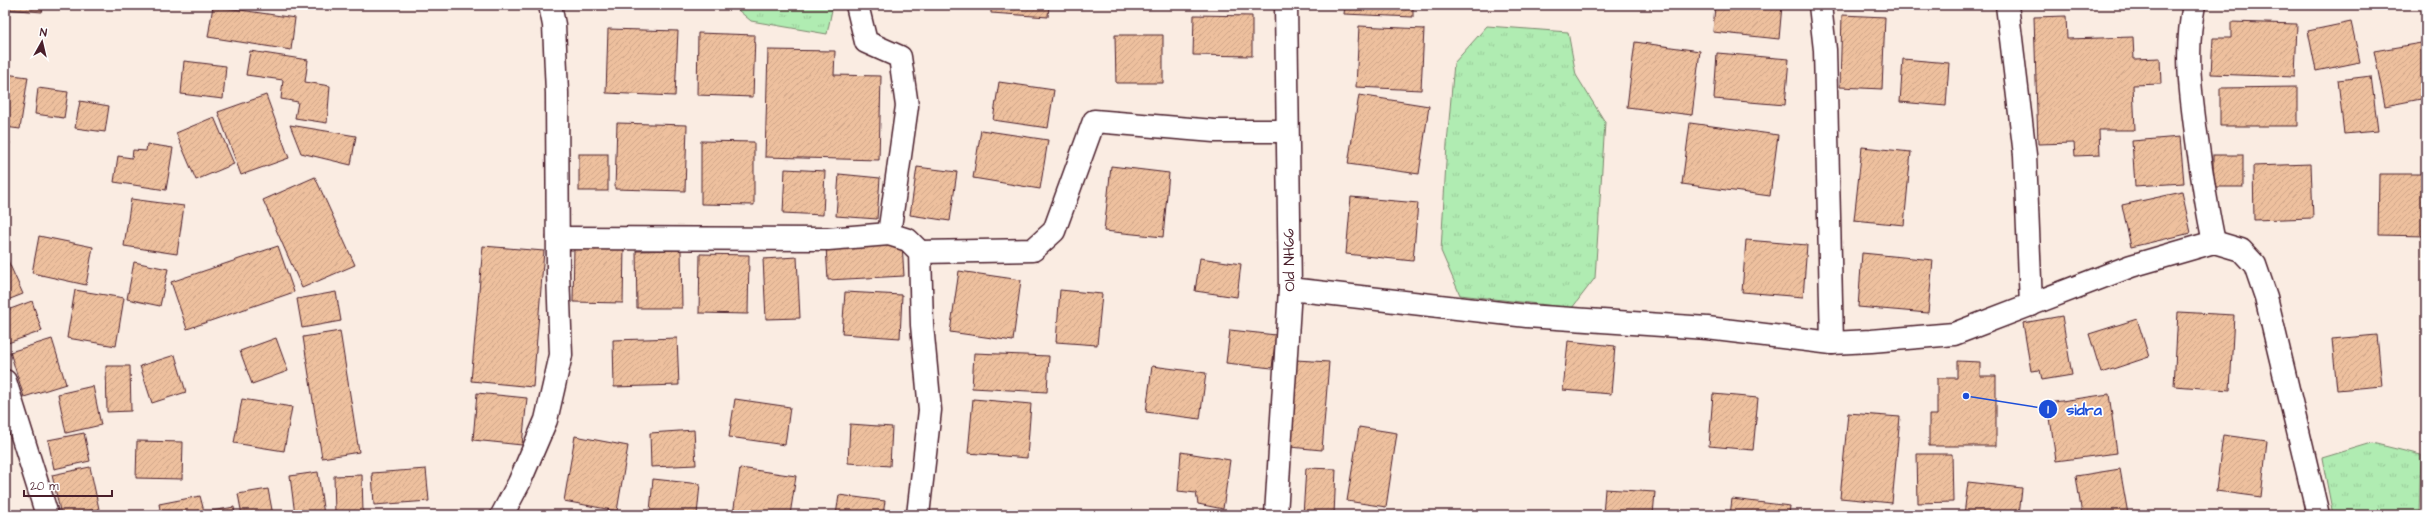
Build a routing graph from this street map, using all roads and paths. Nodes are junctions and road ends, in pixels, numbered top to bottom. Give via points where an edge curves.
1 (550, 5) edge
2 (857, 5) edge
3 (1286, 5) edge
4 (1820, 5) edge
5 (2007, 5) edge
6 (2189, 6) edge
7 (1287, 131) junction
8 (889, 234) junction
9 (558, 238) junction
10 (2214, 242) junction
11 (920, 252) junction
12 (1290, 289) junction
13 (2031, 304) junction
14 (1832, 343) junction
15 (6, 386) edge
16 (47, 515) edge
17 (502, 515) edge
18 (918, 515) edge
19 (1276, 515) edge
20 (2318, 515) edge

1 - 9 street via 556,62
2 - 8 street via 866,42 900,57 907,106
3 - 7 street, Old NH66
4 - 14 street via 1825,50
5 - 13 street via 2025,155
6 - 10 street via 2189,77 2205,201
7 - 11 street via 1214,131 1094,121 1054,231 1033,250
7 - 12 street, Old NH66
8 - 9 street via 828,239
8 - 11 street via 908,240
9 - 17 street via 561,355 546,420
10 - 13 street via 2131,266
10 - 20 street via 2241,250 2256,265 2266,297
11 - 18 street via 922,325 930,410
12 - 14 street via 1528,316 1707,328
12 - 19 street, Old NH66
13 - 14 street via 1954,334
15 - 16 street

